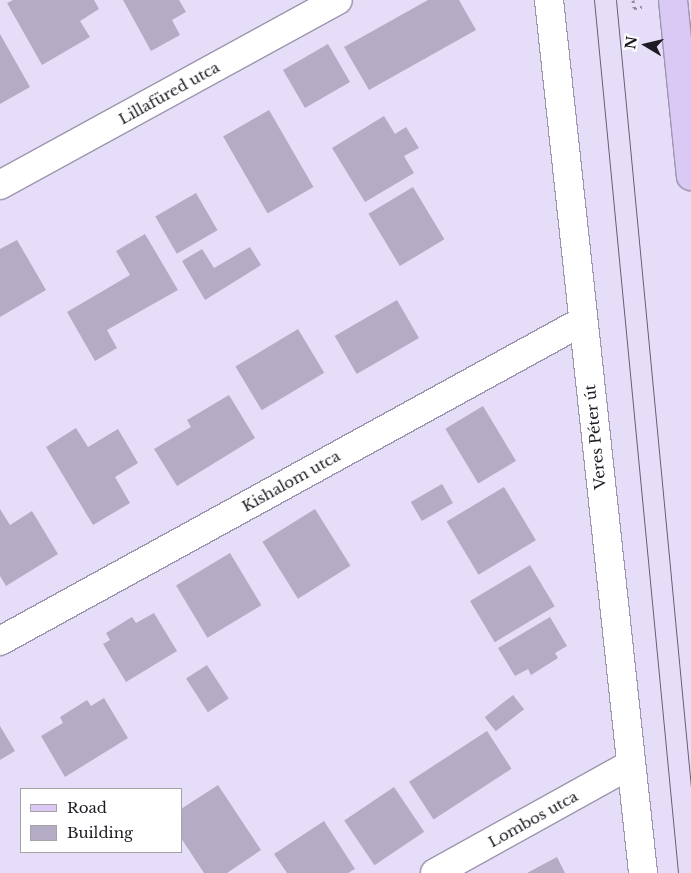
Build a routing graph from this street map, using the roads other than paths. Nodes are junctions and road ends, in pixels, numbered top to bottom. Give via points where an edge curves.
1 (338, 0) edge
2 (549, 0) edge
3 (680, 7) edge
4 (691, 176) edge
5 (0, 185) edge
6 (583, 321) junction
7 (0, 641) edge
8 (630, 765) junction
9 (435, 873) edge
10 (643, 873) edge

1 - 5 street, Lillafüred utca
2 - 6 street, Veres Péter út
3 - 4 main road
6 - 7 street, Kishalom utca
6 - 8 street, Veres Péter út
8 - 9 street, Lombos utca
8 - 10 street, Veres Péter út

